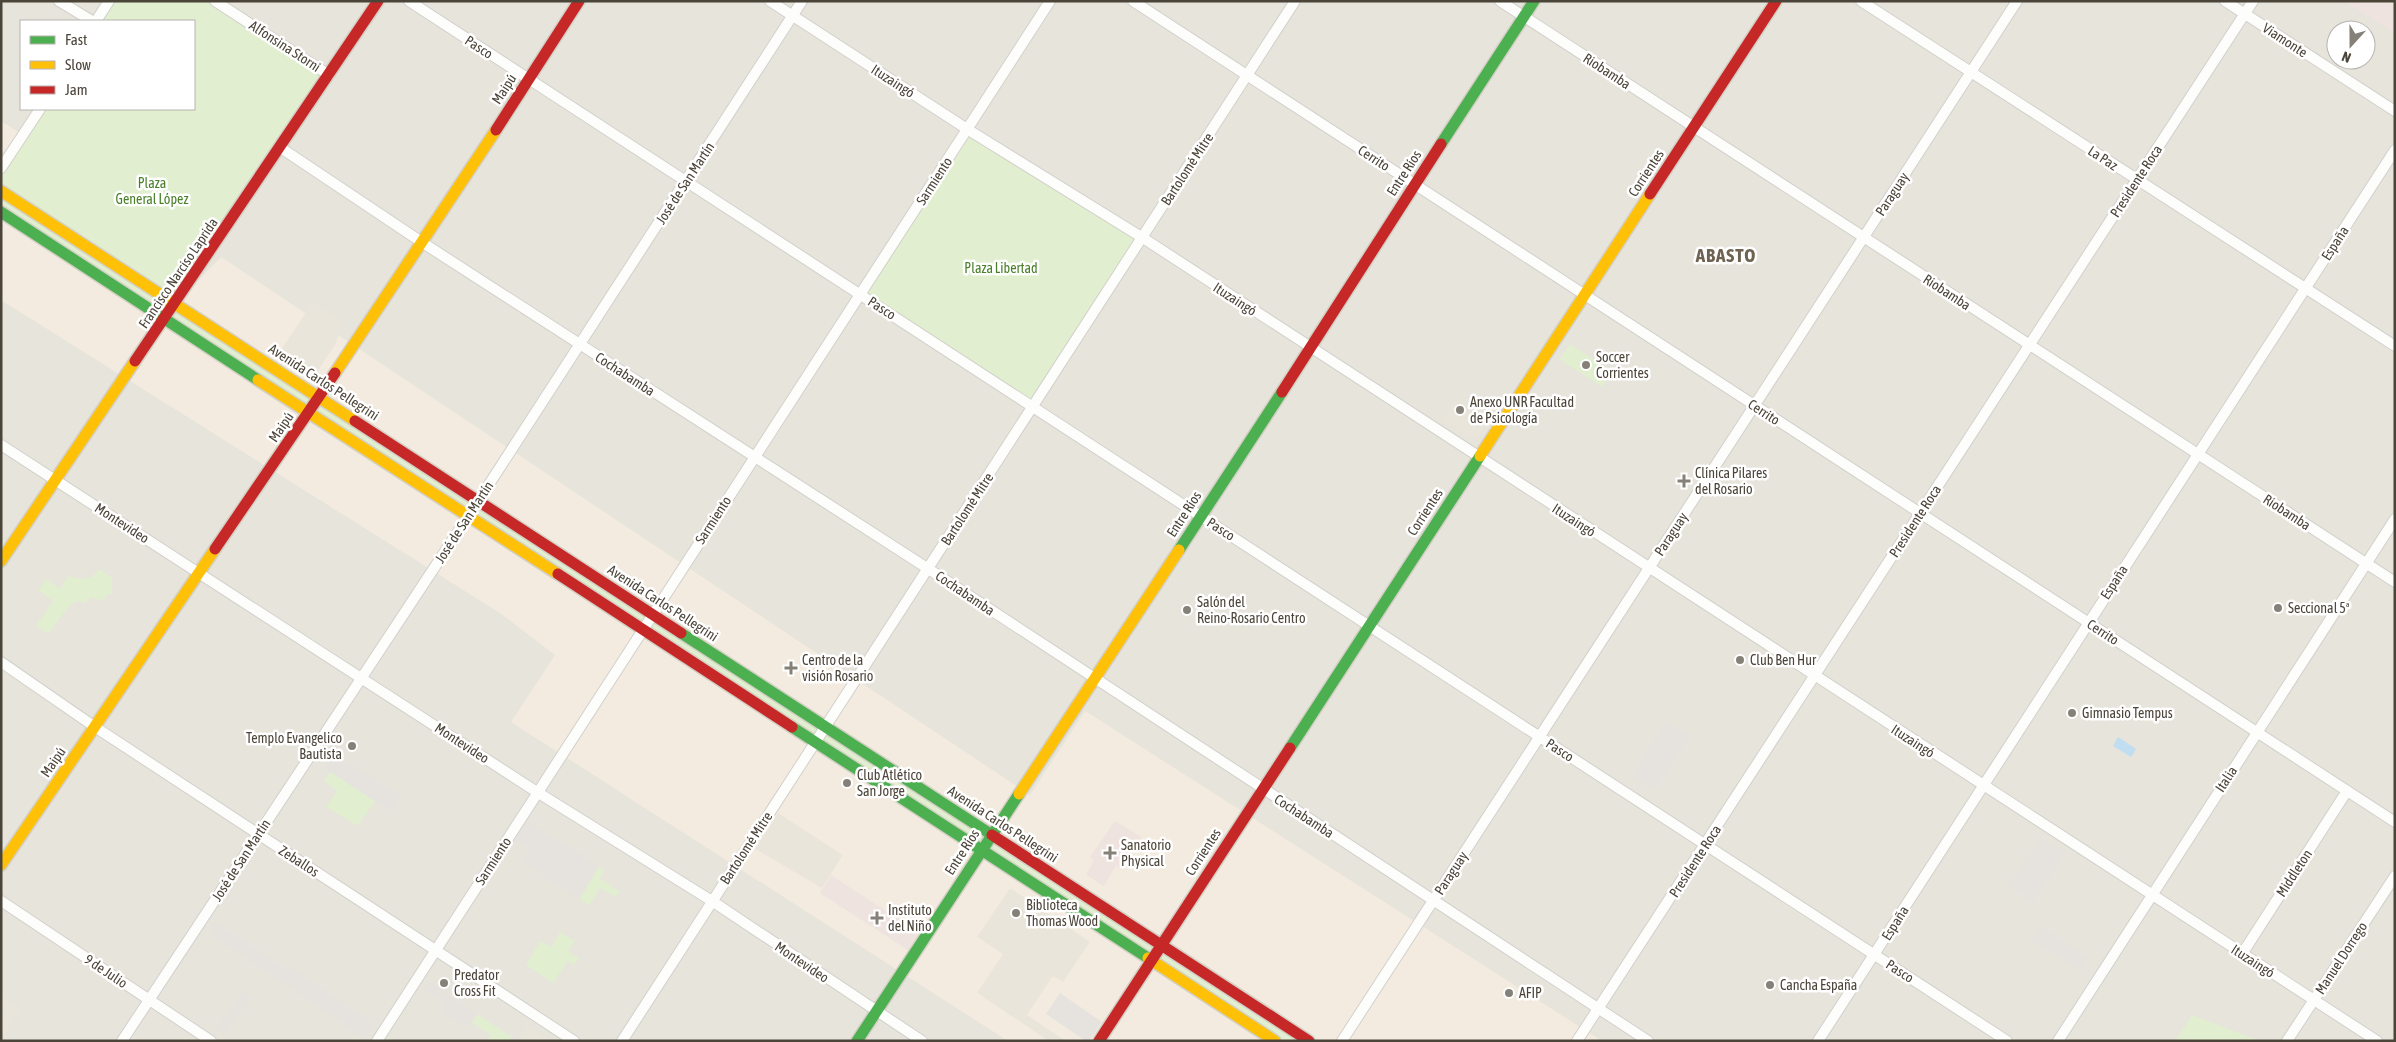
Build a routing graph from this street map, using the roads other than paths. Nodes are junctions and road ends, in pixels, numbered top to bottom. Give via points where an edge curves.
1 (60, 1) edge
2 (109, 1) edge
3 (215, 1) edge
4 (378, 1) edge
5 (409, 1) edge
6 (579, 1) edge
7 (770, 1) edge
8 (802, 1) edge
9 (1050, 1) edge
10 (1133, 1) edge
11 (1295, 1) edge
12 (1500, 1) edge
13 (1534, 1) edge
14 (1776, 1) edge
15 (1861, 1) edge
16 (2017, 1) edge
17 (2225, 1) edge
18 (2253, 1) edge
19 (2245, 14) junction
20 (792, 16) junction
21 (1524, 17) junction
22 (90, 20) edge
23 (97, 20) edge
24 (1971, 72) junction
25 (329, 75) junction
26 (1247, 76) junction
27 (529, 79) junction
28 (39, 110) edge
29 (2395, 111) edge
30 (1694, 127) junction
31 (967, 129) junction
32 (281, 148) junction
33 (2395, 150) edge
34 (1, 168) edge
35 (2137, 180) junction
36 (686, 181) junction
37 (1414, 184) junction
38 (1, 190) edge
39 (1, 212) edge
40 (1143, 238) junction
41 (1864, 238) junction
42 (423, 243) junction
43 (2305, 288) junction
44 (861, 295) junction
45 (1584, 295) junction
46 (176, 304) junction
47 (165, 319) junction
48 (579, 345) junction
49 (2030, 345) junction
50 (2395, 346) edge
51 (1308, 347) junction
52 (319, 397) junction
53 (1754, 406) junction
54 (1033, 408) junction
55 (308, 412) junction
56 (1, 445) edge
57 (2197, 454) junction
58 (754, 457) junction
59 (1478, 458) junction
60 (56, 480) junction
61 (478, 501) junction
62 (1920, 514) junction
63 (468, 516) junction
64 (1201, 516) junction
65 (2395, 519) edge
66 (1, 561) edge
67 (2366, 564) junction
68 (928, 568) junction
69 (1649, 568) junction
70 (199, 573) junction
71 (2395, 582) edge
72 (652, 614) junction
73 (2088, 623) junction
74 (1369, 626) junction
75 (642, 629) junction
76 (1, 662) edge
77 (1814, 677) junction
78 (362, 678) junction
79 (1093, 678) junction
80 (824, 726) junction
81 (95, 727) junction
82 (2256, 732) junction
83 (1539, 736) junction
84 (815, 742) junction
85 (1983, 785) junction
86 (1262, 788) junction
87 (2347, 791) junction
88 (537, 792) junction
89 (2395, 822) edge
90 (258, 834) junction
91 (991, 834) junction
92 (1705, 844) junction
93 (981, 850) junction
94 (1, 865) edge
95 (2395, 876) edge
96 (2151, 895) junction
97 (1433, 900) junction
98 (1, 901) edge
99 (712, 901) junction
100 (1160, 944) junction
101 (435, 950) junction
102 (2242, 954) junction
103 (1875, 955) junction
104 (1151, 960) junction
105 (149, 1000) junction
106 (2314, 1000) junction
107 (1598, 1008) junction
108 (876, 1011) junction
109 (122, 1041) edge
110 (211, 1041) edge
111 (377, 1041) edge
112 (574, 1041) edge
113 (622, 1041) edge
114 (857, 1041) edge
115 (922, 1041) edge
116 (1099, 1041) edge
117 (1275, 1041) edge
118 (1309, 1041) edge
119 (1342, 1041) edge
120 (1577, 1041) edge
121 (1648, 1041) edge
122 (1818, 1041) edge
123 (2007, 1041) edge
124 (2058, 1041) edge
125 (2287, 1041) edge
126 (2377, 1041) edge

1 - 22 street
2 - 23 street
3 - 25 street, Alfonsina Storni
4 - 25 main road, Francisco Narciso Laprida
5 - 27 street, Pasco
6 - 27 main road, Maipú
7 - 20 street, Ituzaingó
8 - 20 street, José de San Martín
9 - 31 street, Sarmiento
10 - 26 street, Cerrito
11 - 26 street, Bartolomé Mitre
12 - 21 street, Riobamba
13 - 21 main road, Entre Ríos
14 - 30 main road, Corrientes
15 - 24 street, La Paz
16 - 24 street, Paraguay
17 - 19 street, Viamonte
18 - 19 street, Presidente Roca
19 - 29 street, Viamonte
19 - 35 street, Presidente Roca
20 - 31 street, Ituzaingó
20 - 36 street, José de San Martín
21 - 30 street, Riobamba
21 - 37 main road, Entre Ríos
24 - 35 street, La Paz
24 - 41 street, Paraguay
25 - 32 main road, Francisco Narciso Laprida
26 - 37 street, Cerrito
26 - 40 street, Bartolomé Mitre
27 - 36 street, Pasco
27 - 42 main road, Maipú
28 - 34 street
30 - 41 street, Riobamba
30 - 45 main road, Corrientes
31 - 40 street, Ituzaingó
31 - 44 street, Sarmiento
32 - 42 street, Cochabamba
32 - 46 main road, Francisco Narciso Laprida
33 - 43 street, España
35 - 43 street, La Paz
35 - 49 street, Presidente Roca
36 - 44 street, Pasco
36 - 48 street, José de San Martín
37 - 45 street, Cerrito
37 - 51 main road, Entre Ríos
38 - 46 main road, Avenida Carlos Pellegrini
39 - 47 main road
40 - 51 street, Ituzaingó
40 - 54 street, Bartolomé Mitre
41 - 49 street, Riobamba
41 - 53 street, Paraguay
42 - 48 street, Cochabamba
42 - 52 main road, Maipú
43 - 50 street, La Paz
43 - 57 street, España
44 - 54 street, Pasco
44 - 58 street, Sarmiento
45 - 53 street, Cerrito
45 - 59 main road, Corrientes
46 - 47 main road, Francisco Narciso Laprida
46 - 52 main road, Avenida Carlos Pellegrini
47 - 55 main road
47 - 60 main road, Francisco Narciso Laprida
48 - 58 street, Cochabamba
48 - 61 street, José de San Martín
49 - 57 street, Riobamba
49 - 62 street, Presidente Roca
51 - 59 street, Ituzaingó
51 - 64 main road, Entre Ríos
52 - 55 main road, Maipú
52 - 61 main road, Avenida Carlos Pellegrini
53 - 62 street, Cerrito
53 - 69 street, Paraguay
54 - 64 street, Pasco
54 - 68 street, Bartolomé Mitre
55 - 63 main road
55 - 70 main road, Maipú
56 - 60 street, Montevideo
57 - 67 street, Riobamba
57 - 73 street, España
58 - 68 street, Cochabamba
58 - 72 street, Sarmiento
59 - 69 street, Ituzaingó
59 - 74 main road, Corrientes
60 - 66 main road, Francisco Narciso Laprida
60 - 70 street, Montevideo
61 - 63 street, José de San Martín
61 - 72 main road, Avenida Carlos Pellegrini
62 - 73 street, Cerrito
62 - 77 street, Presidente Roca
63 - 75 main road
63 - 78 street, José de San Martín
64 - 74 street, Pasco
64 - 79 main road, Entre Ríos
65 - 67 street, Italia
67 - 71 street, Riobamba
67 - 82 street, Italia
68 - 79 street, Cochabamba
68 - 80 street, Bartolomé Mitre
69 - 77 street, Ituzaingó
69 - 83 street, Paraguay
70 - 78 street, Montevideo
70 - 81 main road, Maipú
72 - 75 street, Sarmiento
72 - 80 main road, Avenida Carlos Pellegrini
73 - 82 street, Cerrito
73 - 85 street, España
74 - 83 street, Pasco
74 - 86 main road, Corrientes
75 - 84 main road
75 - 88 street, Sarmiento
76 - 81 street, Zeballos
77 - 85 street, Ituzaingó
77 - 92 street, Presidente Roca
78 - 88 street, Montevideo
78 - 90 street, José de San Martín
79 - 86 street, Cochabamba
79 - 91 main road, Entre Ríos
80 - 84 street, Bartolomé Mitre
80 - 91 main road, Avenida Carlos Pellegrini
81 - 90 street, Zeballos
81 - 94 main road, Maipú
82 - 87 street, Cerrito
82 - 96 street, Italia
83 - 92 street, Pasco
83 - 97 street, Paraguay
84 - 93 main road
84 - 99 street, Bartolomé Mitre
85 - 96 street, Ituzaingó
85 - 103 street, España
86 - 97 street, Cochabamba
86 - 100 main road, Corrientes
87 - 89 street, Cerrito
87 - 102 street, Middleton
88 - 99 street, Montevideo
88 - 101 street, Sarmiento
90 - 101 street, Zeballos
90 - 105 street, José de San Martín
91 - 93 main road, Entre Ríos
91 - 100 main road, Avenida Carlos Pellegrini
92 - 103 street, Pasco
92 - 107 street, Presidente Roca
93 - 104 main road
93 - 108 main road, Entre Ríos
95 - 106 street, Manuel Dorrego
96 - 102 street, Ituzaingó
96 - 124 street, Italia
97 - 107 street, Cochabamba
97 - 119 street, Paraguay
98 - 105 street, 9 de Julio
99 - 108 street, Montevideo
99 - 113 street, Bartolomé Mitre
100 - 104 main road, Corrientes
100 - 118 main road, Avenida Carlos Pellegrini
101 - 111 street, Sarmiento
101 - 112 street, Zeballos
102 - 106 street, Ituzaingó
103 - 122 street, España
103 - 123 street, Pasco
104 - 116 main road, Corrientes
104 - 117 main road
105 - 109 street, José de San Martín
105 - 110 street, 9 de Julio
106 - 125 street, Manuel Dorrego
106 - 126 street, Ituzaingó
107 - 120 street, Presidente Roca
107 - 121 street, Cochabamba
108 - 114 main road, Entre Ríos
108 - 115 street, Montevideo

